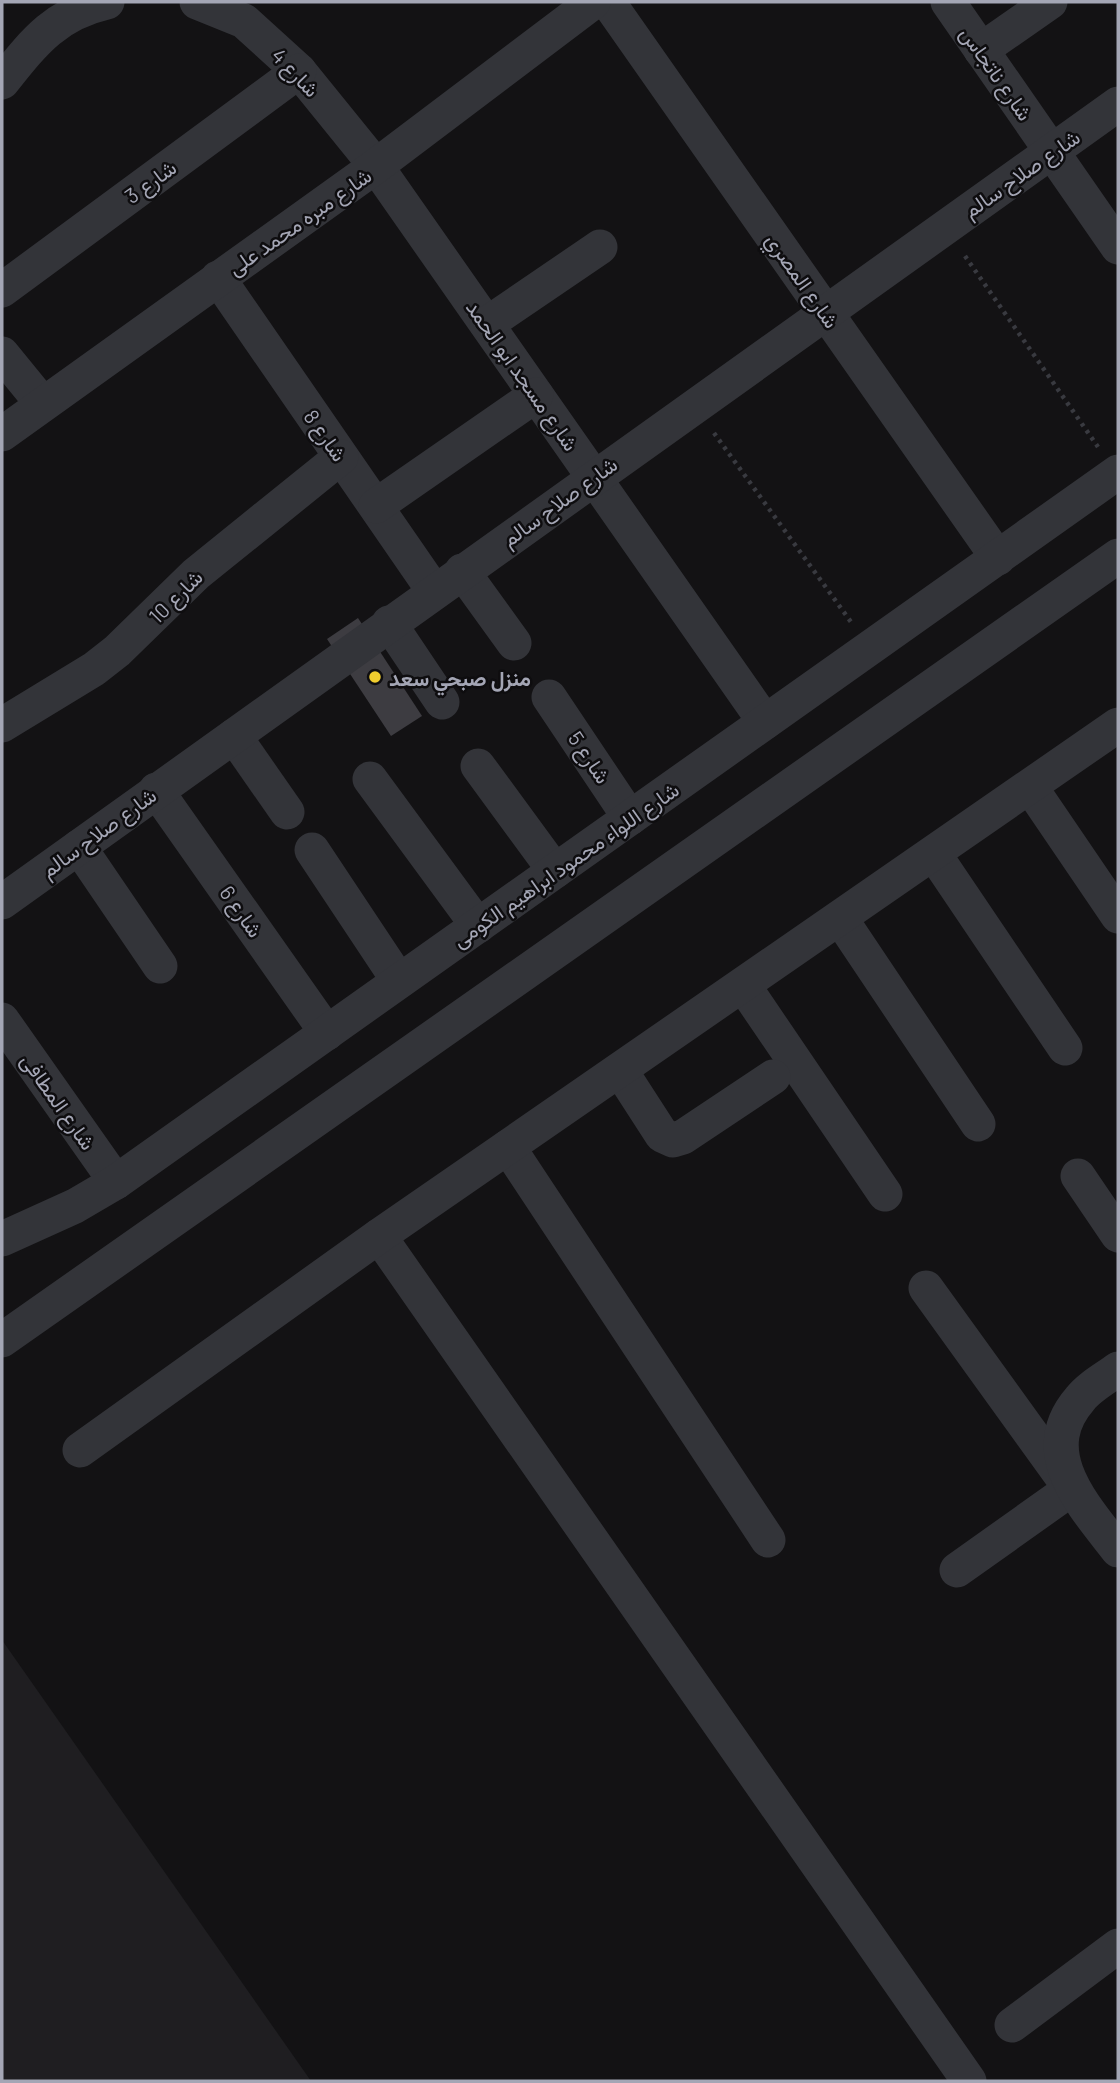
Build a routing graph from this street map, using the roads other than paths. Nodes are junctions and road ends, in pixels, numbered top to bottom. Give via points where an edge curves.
1 (107, 2) edge
2 (197, 2) edge
3 (593, 2) edge
4 (608, 2) edge
5 (948, 2) edge
6 (1050, 2) edge
7 (981, 50) junction
8 (299, 71) junction
9 (2, 82) edge
10 (1118, 104) edge
11 (1051, 151) junction
12 (376, 166) junction
13 (600, 247) dead end
14 (1118, 247) edge
15 (218, 278) junction
16 (2, 290) edge
17 (825, 311) junction
18 (487, 324) junction
19 (2, 354) edge
20 (537, 395) junction
21 (42, 403) junction
22 (2, 434) edge
23 (341, 457) junction
24 (1117, 473) edge
25 (594, 476) junction
26 (376, 506) junction
27 (1118, 555) edge
28 (998, 558) junction
29 (462, 571) junction
30 (434, 591) junction
31 (388, 623) junction
32 (514, 643) dead end
33 (549, 697) dead end
34 (442, 702) dead end
35 (765, 722) junction
36 (2, 725) edge
37 (1118, 725) edge
38 (234, 736) junction
39 (478, 766) dead end
40 (370, 779) dead end
41 (1031, 788) junction
42 (156, 790) junction
43 (287, 812) dead end
44 (630, 818) junction
45 (79, 847) junction
46 (312, 850) dead end
47 (934, 854) junction
48 (555, 871) junction
49 (2, 902) edge
50 (1118, 916) edge
51 (840, 918) junction
52 (478, 926) junction
53 (160, 965) dead end
54 (399, 981) junction
55 (743, 985) junction
56 (2, 1020) edge
57 (327, 1033) junction
58 (1065, 1048) dead end
59 (620, 1070) junction
60 (773, 1077) dead end
61 (978, 1124) dead end
62 (508, 1147) junction
63 (1078, 1176) dead end
64 (116, 1182) junction
65 (885, 1194) dead end
66 (1118, 1235) edge
67 (379, 1236) junction
68 (2, 1239) edge
69 (926, 1288) dead end
70 (2, 1340) edge
71 (1118, 1369) edge
72 (80, 1450) dead end
73 (1071, 1489) junction
74 (768, 1540) dead end
75 (1118, 1550) edge
76 (957, 1570) dead end
77 (1118, 1946) edge
78 (1012, 2025) dead end
79 (969, 2081) edge

1 - 9 street via 66,17 40,34
2 - 8 street, شارع 4 via 244,21
3 - 12 street, شارع مبره محمد على
4 - 17 street, شارع المصري
5 - 7 street, شارع ناتجاس
6 - 7 street
7 - 11 street, شارع ناتجاس
8 - 12 street, شارع 4
8 - 16 street, شارع 3
10 - 11 street, شارع صلاح سالم
11 - 14 street, شارع ناتجاس
11 - 17 street, شارع صلاح سالم
12 - 15 street, شارع مبره محمد على
12 - 18 street, شارع مسجد ابو الحمد
13 - 18 street
15 - 21 street, شارع مبره محمد على
15 - 23 street, شارع 8
17 - 25 street, شارع صلاح سالم
17 - 28 street, شارع المصري
18 - 20 street, شارع مسجد ابو الحمد
19 - 21 street
20 - 25 street, شارع مسجد ابو الحمد
20 - 26 street
21 - 22 street, شارع مبره محمد على
23 - 26 street, شارع 8
23 - 36 street, شارع 10 via 196,574 117,651
24 - 28 street, شارع اللواء محمود ابراهيم الكومى
25 - 29 street, شارع صلاح سالم
25 - 35 street, شارع مسجد ابو الحمد
26 - 30 street, شارع 8
27 - 70 street
28 - 35 street, شارع اللواء محمود ابراهيم الكومى
29 - 30 street, شارع صلاح سالم
29 - 32 street
30 - 31 street, شارع صلاح سالم
31 - 34 street
31 - 38 street, شارع صلاح سالم
33 - 44 street, شارع 5
35 - 44 street, شارع اللواء محمود ابراهيم الكومى
37 - 41 street
38 - 42 street, شارع صلاح سالم
38 - 43 street
39 - 48 street
40 - 52 street
41 - 47 street
41 - 50 street
42 - 45 street, شارع صلاح سالم
42 - 57 street, شارع 6
44 - 48 street, شارع اللواء محمود ابراهيم الكومى
45 - 49 street, شارع صلاح سالم
45 - 53 street
46 - 54 street
47 - 51 street
47 - 58 street
48 - 52 street, شارع اللواء محمود ابراهيم الكومى
51 - 55 street
51 - 61 street
52 - 54 street, شارع اللواء محمود ابراهيم الكومى
54 - 57 street, شارع اللواء محمود ابراهيم الكومى
55 - 59 street
55 - 65 street
56 - 64 street, شارع المطافى
57 - 64 street, شارع اللواء محمود ابراهيم الكومى
59 - 60 street via 662,1135 673,1140
59 - 62 street
62 - 67 street
62 - 74 street
63 - 66 street
64 - 68 street, شارع اللواء محمود ابراهيم الكومى
67 - 72 street
67 - 79 street
69 - 73 street
71 - 73 street via 1079,1399 1064,1427 1062,1458
73 - 75 street
73 - 76 street
77 - 78 street

